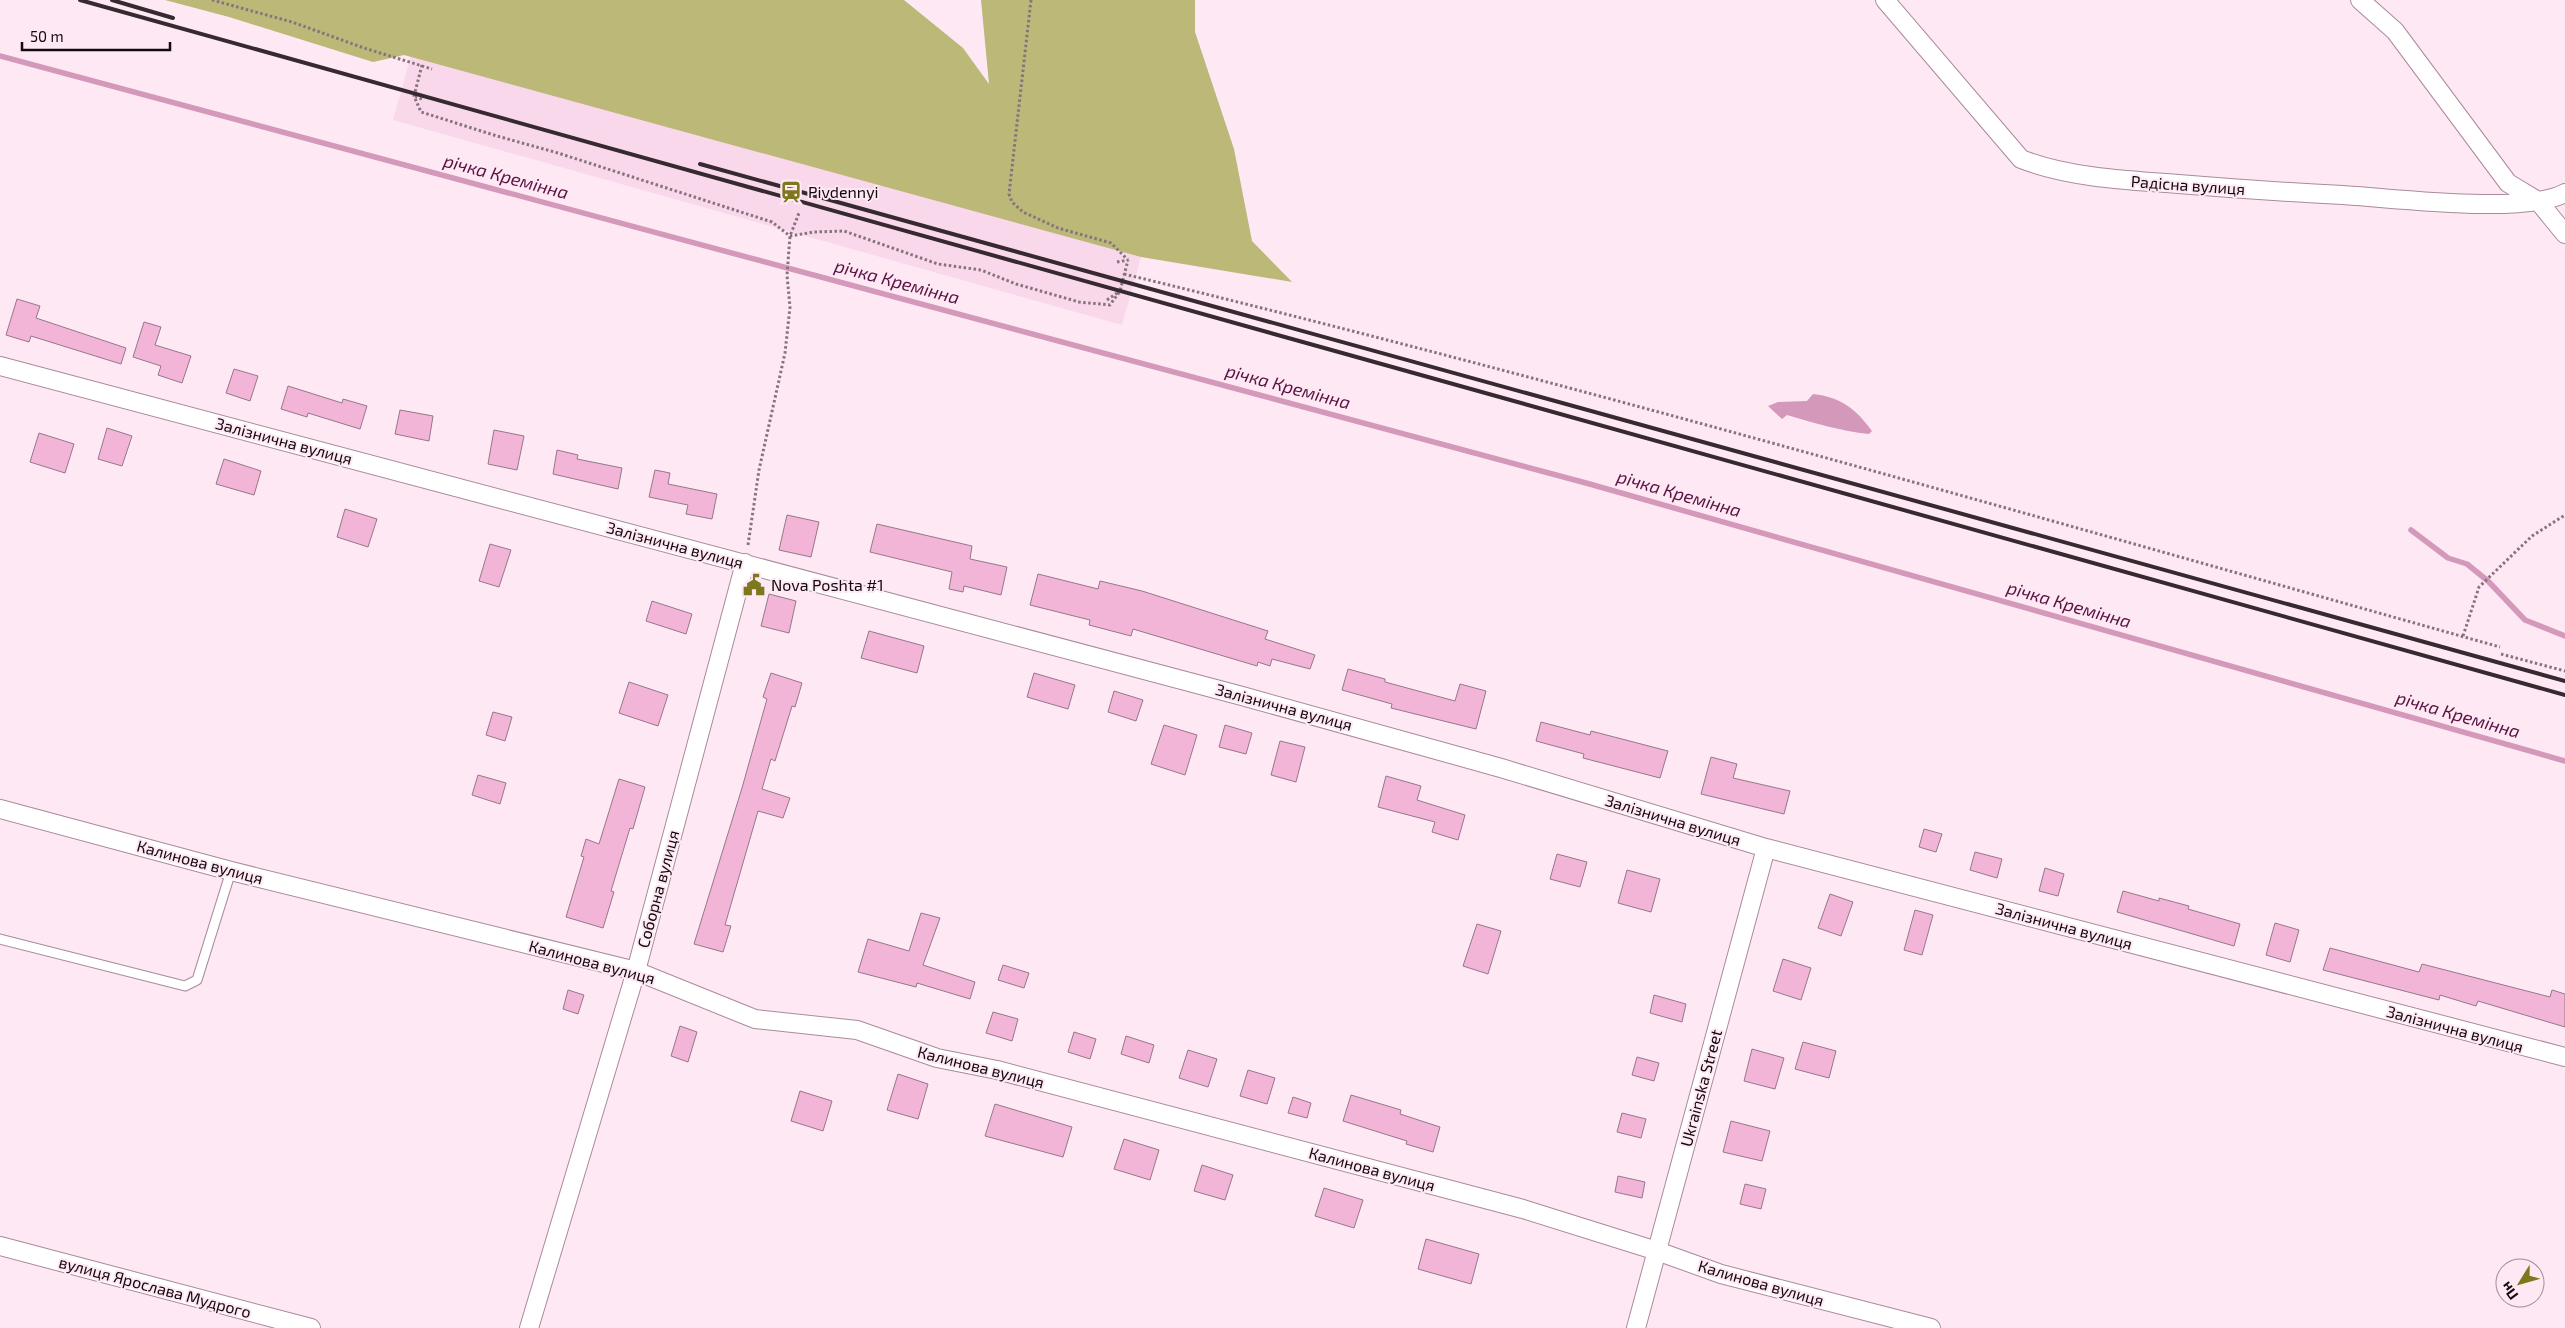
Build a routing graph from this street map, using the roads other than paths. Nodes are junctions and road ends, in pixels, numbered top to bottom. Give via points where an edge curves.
1 (1885, 0) edge
2 (2360, 0) edge
3 (2565, 193) edge
4 (2538, 201) junction
5 (2565, 234) edge
6 (0, 366) edge
7 (746, 563) junction
8 (0, 809) edge
9 (1766, 848) junction
10 (231, 871) junction
11 (0, 939) edge
12 (636, 971) junction
13 (2565, 1057) edge
14 (0, 1246) edge
15 (1656, 1251) junction
16 (311, 1328) edge
17 (529, 1328) edge
18 (1636, 1328) edge
19 (1932, 1328) edge

1 - 4 street, Радісна вулиця via 2021,159 2034,164 2113,179 2233,188 2474,203
2 - 4 street via 2395,31 2508,182
3 - 4 street, Радісна вулиця
4 - 5 street
6 - 7 street, Залізнична вулиця
7 - 9 street, Залізнична вулиця via 1252,698 1501,768
7 - 12 street, Соборна вулиця
8 - 10 street, Калинова вулиця
9 - 13 street, Залізнична вулиця
9 - 15 street, Ukrainska Street
10 - 11 lane via 197,980 185,986
10 - 12 street, Калинова вулиця
12 - 15 street, Калинова вулиця via 755,1019 857,1030 937,1058 997,1070 1504,1204
12 - 17 street, Соборна вулиця
14 - 16 street, вулиця Ярослава Мудрого
15 - 18 street, Ukrainska Street
15 - 19 street, Калинова вулиця via 1721,1274

